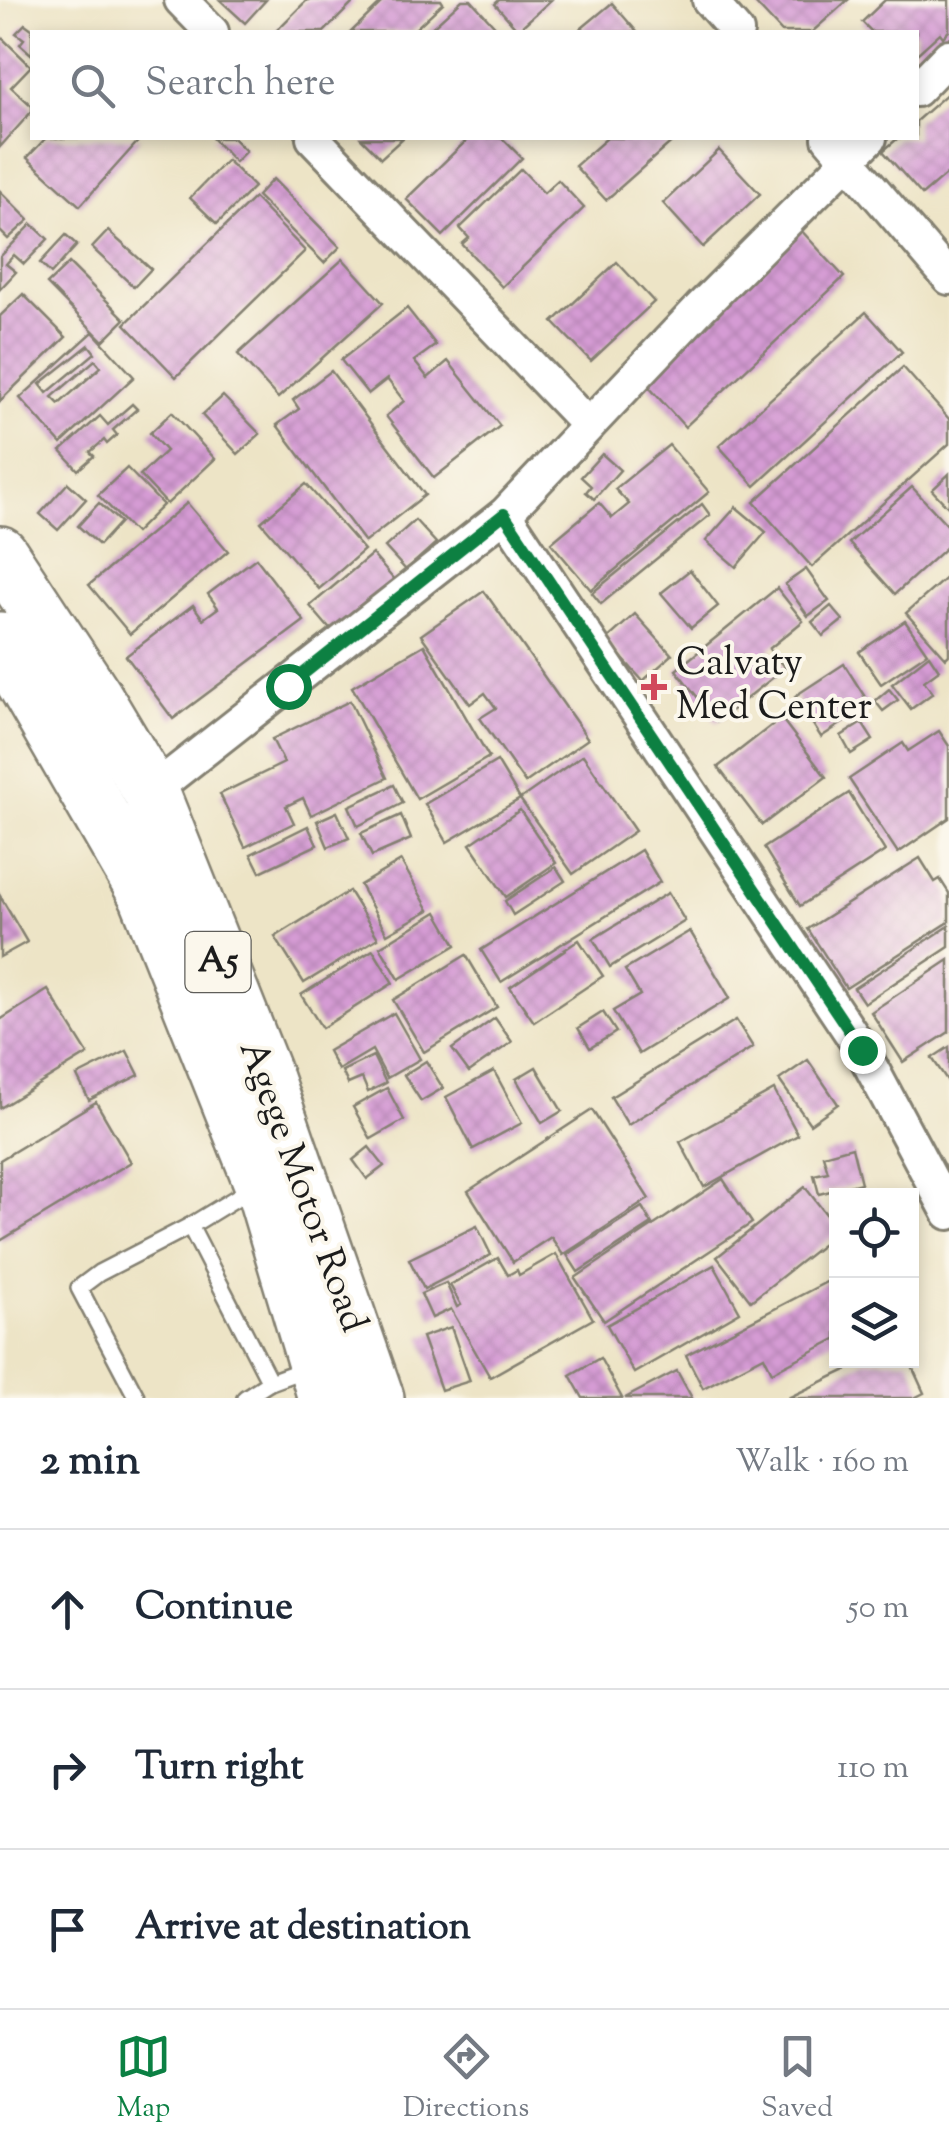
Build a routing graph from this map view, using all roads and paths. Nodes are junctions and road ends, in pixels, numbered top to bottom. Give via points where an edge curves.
1 (181, 0) edge
2 (708, 0) edge
3 (210, 30) edge
4 (735, 30) edge
5 (949, 56) edge
6 (919, 87) edge
7 (314, 140) edge
8 (849, 145) edge
9 (949, 278) edge
10 (588, 424) junction
11 (504, 514) junction
12 (0, 554) edge
13 (0, 640) edge
14 (151, 792) junction
15 (262, 1183) junction
16 (949, 1214) edge
17 (190, 1226) junction
18 (304, 1382) edge
19 (136, 1398) edge
20 (245, 1398) edge
21 (376, 1398) edge

1 - 3 street
2 - 4 street
5 - 6 street
7 - 10 street
8 - 9 street
8 - 10 street
10 - 11 street
11 - 14 street
11 - 16 street via 862,1050
12 - 14 highway, Agege Motor Road / A5
13 - 15 highway, Agege Motor Road / A5 via 147,895
14 - 21 highway, Agege Motor Road / A5 via 263,1073
15 - 17 lane
15 - 18 highway, Agege Motor Road / A5
17 - 18 lane
17 - 19 lane via 78,1288
18 - 20 lane

